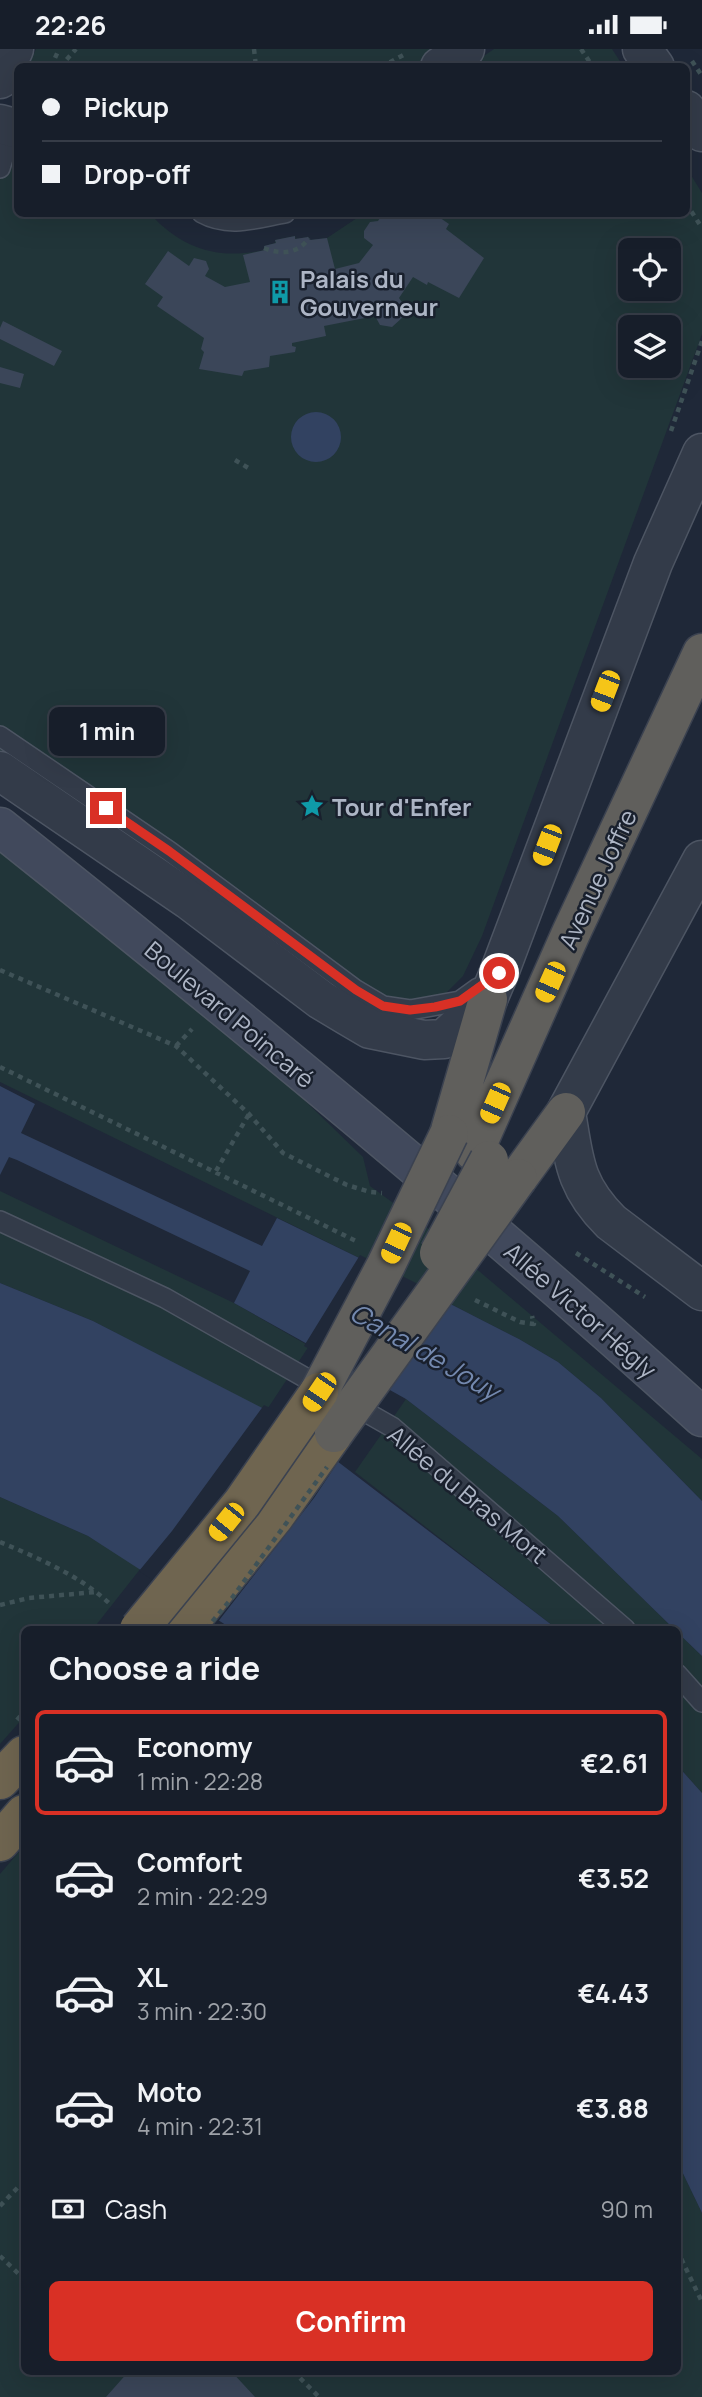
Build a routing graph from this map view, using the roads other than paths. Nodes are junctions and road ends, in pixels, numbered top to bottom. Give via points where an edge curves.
1 (14, 49) edge
2 (465, 49) edge
3 (446, 63) edge
4 (0, 79) edge
5 (10, 127) edge
6 (0, 168) edge
7 (209, 217) edge
8 (263, 217) edge
9 (702, 453) edge
10 (702, 653) edge
11 (702, 707) edge
12 (0, 736) edge
13 (0, 771) edge
14 (0, 827) edge
15 (702, 860) edge
16 (494, 986) junction
17 (566, 1112) junction
18 (482, 1156) junction
19 (458, 1203) joint
20 (0, 1221) edge
21 (702, 1291) edge
22 (702, 1417) edge
23 (141, 1626) edge
24 (186, 1626) edge
25 (622, 1626) edge
26 (681, 1678) edge
27 (702, 1702) edge
28 (21, 1758) edge
29 (0, 1780) edge
30 (21, 1818) edge
31 (0, 1842) edge

1 - 4 street
2 - 3 street
5 - 6 lane
7 - 8 lane via 229,223
9 - 16 street via 653,563
10 - 18 highway, Avenue Joffre via 583,909
11 - 18 highway, Avenue Joffre
12 - 16 lane via 383,1006 435,1007
13 - 16 street via 189,899 321,1000 370,1029 424,1040 444,1039
14 - 19 main road, Boulevard Poincaré
15 - 17 street
16 - 18 highway
17 - 18 highway
17 - 21 street via 577,1173 599,1210
18 - 23 highway, bridge via 386,1265 319,1392 242,1503
18 - 24 highway, bridge via 334,1433 275,1516
19 - 22 main road, Allée Victor Hégly
20 - 25 lane, Allée du Bras Mort via 165,1297 392,1427
26 - 27 lane
28 - 29 highway
30 - 31 highway

